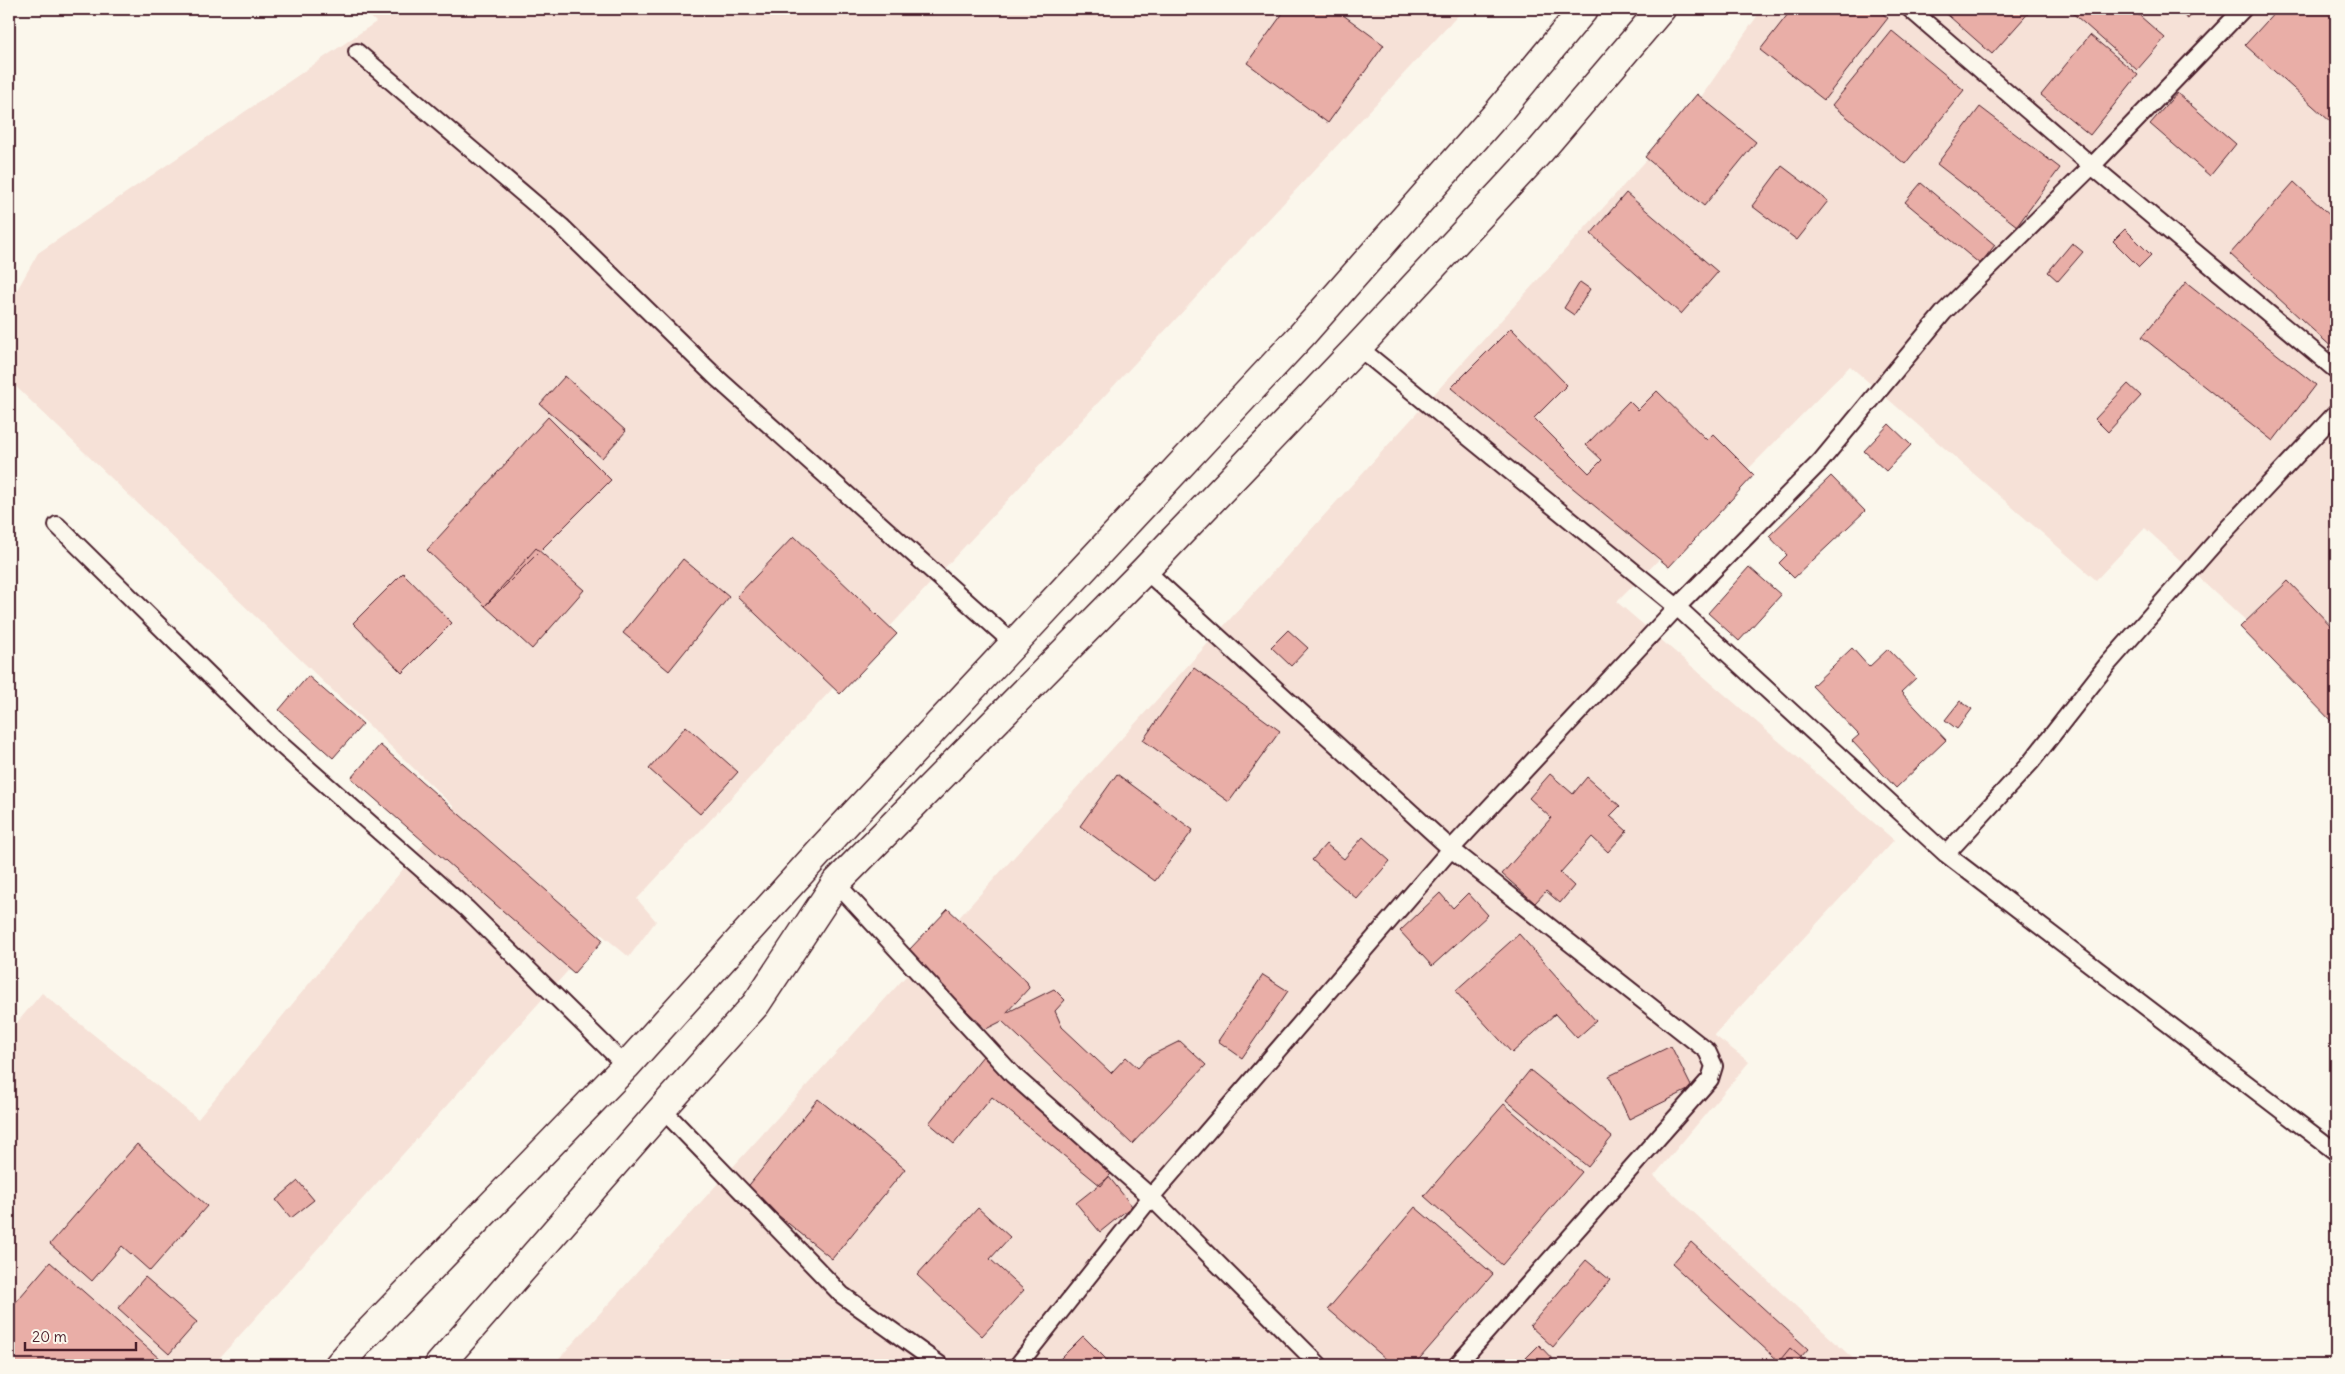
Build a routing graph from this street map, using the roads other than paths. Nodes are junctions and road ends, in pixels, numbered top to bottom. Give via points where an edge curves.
1 (1584, 9) edge
2 (1661, 9) edge
3 (1910, 9) edge
4 (2243, 9) edge
5 (357, 52) dead end
6 (2092, 166) junction
7 (1358, 347) junction
8 (2336, 370) edge
9 (2336, 413) edge
10 (57, 525) dead end
11 (1145, 570) junction
12 (1677, 607) junction
13 (1014, 644) junction
14 (1451, 849) junction
15 (1946, 854) junction
16 (836, 883) junction
17 (626, 1066) junction
18 (662, 1109) junction
19 (2336, 1152) edge
20 (1151, 1197) junction
21 (339, 1365) edge
22 (438, 1365) edge
23 (940, 1365) edge
24 (1018, 1365) edge
25 (1319, 1365) edge
26 (1457, 1365) edge

1 - 13 highway via 1493,118 1301,336
2 - 7 highway via 1541,150
3 - 6 lane
4 - 6 lane
5 - 13 lane via 561,226 717,378
6 - 8 lane
6 - 12 lane via 1944,312 1820,462
7 - 11 highway
7 - 12 lane
9 - 15 lane via 2214,543 2107,665 2031,762
10 - 17 lane via 271,736 467,909
11 - 14 lane
11 - 16 highway
12 - 14 lane
12 - 15 lane
13 - 17 highway via 822,849
14 - 20 lane
14 - 26 lane via 1707,1051 1714,1066 1710,1080
15 - 19 lane
16 - 18 highway via 756,1004
16 - 20 lane via 1013,1075
17 - 21 highway
18 - 22 highway
18 - 23 lane via 842,1295
20 - 24 lane
20 - 25 lane

